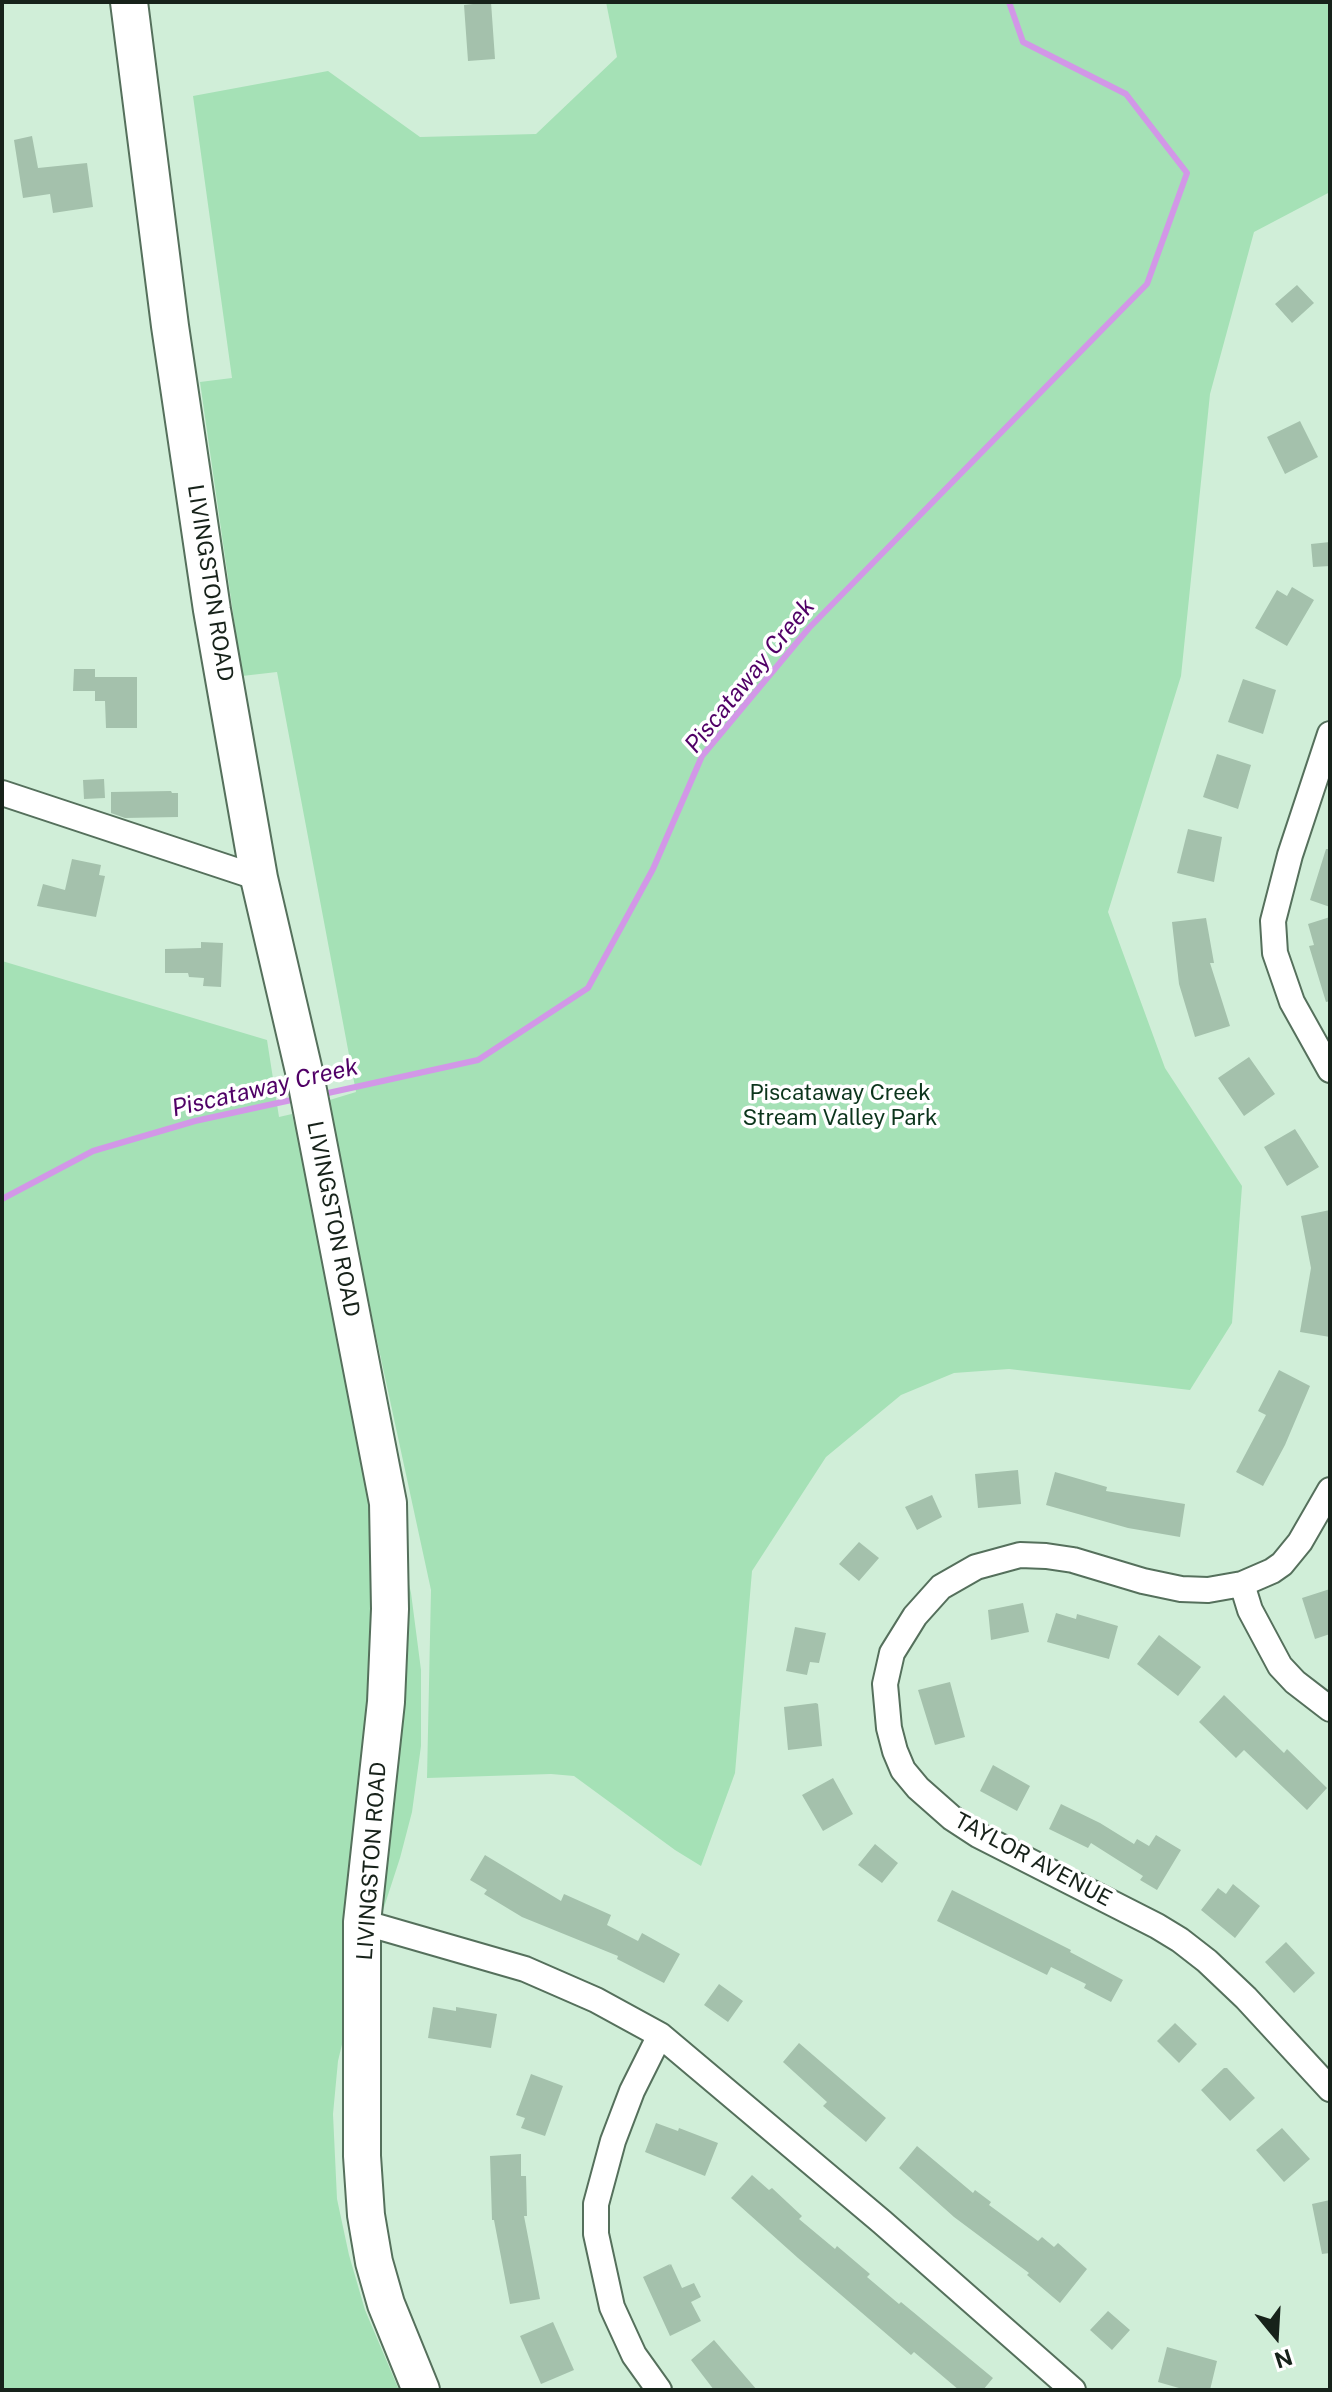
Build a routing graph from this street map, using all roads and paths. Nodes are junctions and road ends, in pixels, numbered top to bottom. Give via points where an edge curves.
1 (129, 2) edge
2 (1330, 734) edge
3 (2, 793) edge
4 (259, 878) junction
5 (1330, 1070) edge
6 (1330, 1490) edge
7 (1242, 1584) junction
8 (1330, 1709) edge
9 (362, 1922) junction
10 (660, 2035) junction
11 (1330, 2089) edge
12 (421, 2390) edge
13 (659, 2390) edge
14 (1073, 2390) edge

1 - 4 main road, LIVINGSTON ROAD via 212,610
2 - 5 street via 1273,921 1275,953 1292,1002
3 - 4 street
4 - 9 main road, LIVINGSTON ROAD via 306,1080 388,1503 386,1702
6 - 7 street, TAYLOR AVENUE via 1282,1564
7 - 8 street via 1280,1666
7 - 11 street, TAYLOR AVENUE via 1181,1589 1046,1556 1020,1555 976,1567 941,1587 900,1637 885,1684 889,1728 903,1770 952,1818 1180,1940 1246,1998
9 - 10 street via 525,1969
9 - 12 main road, LIVINGSTON ROAD via 366,2215 386,2304
10 - 13 street via 613,2141 596,2204 596,2234 612,2307 634,2355
10 - 14 street

